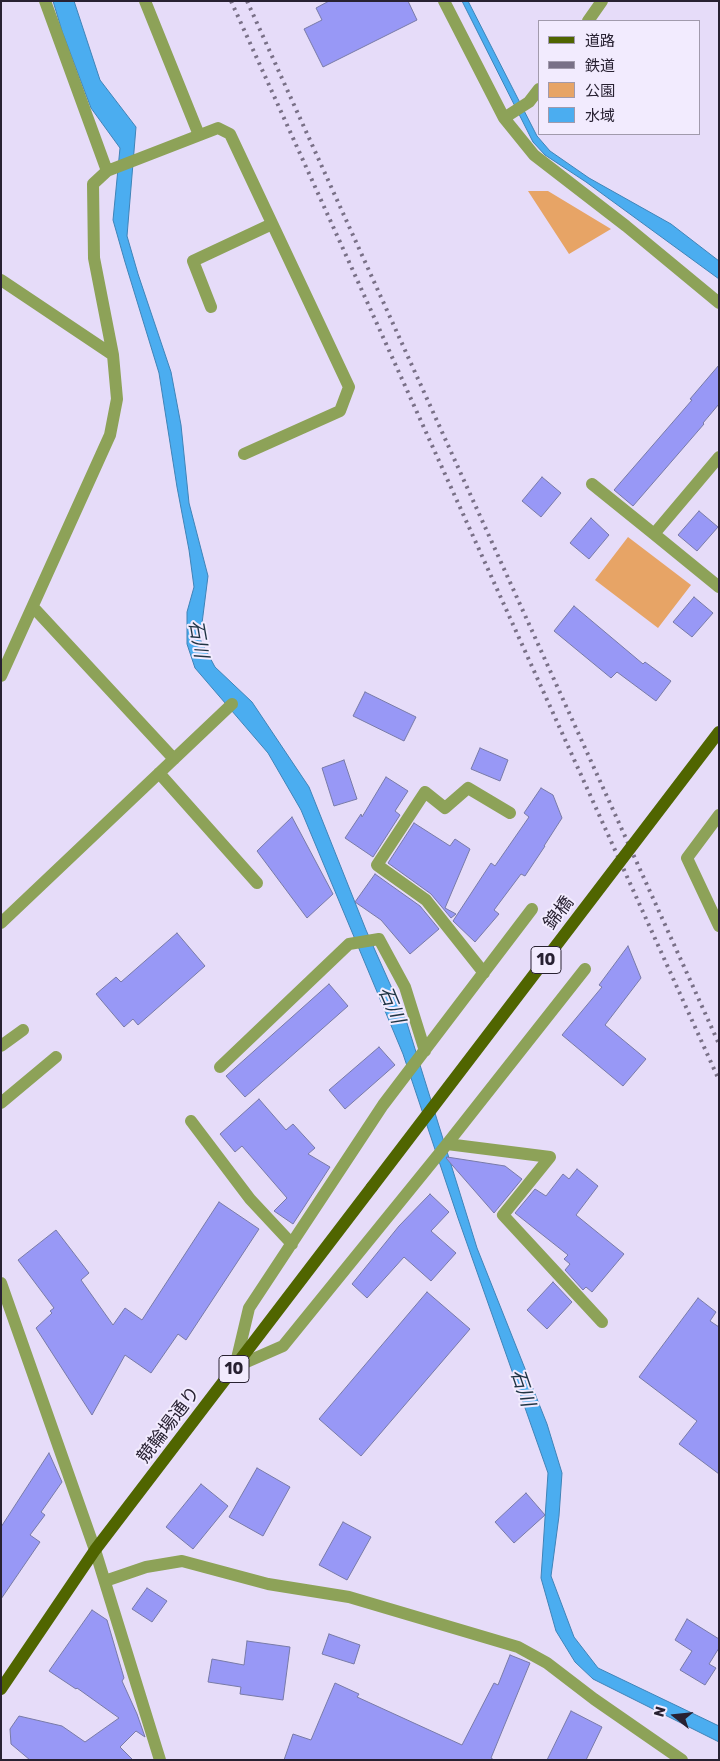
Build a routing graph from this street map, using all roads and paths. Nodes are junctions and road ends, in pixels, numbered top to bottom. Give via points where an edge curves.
1 (45, 1) edge
2 (145, 1) edge
3 (444, 1) edge
4 (602, 1) edge
5 (589, 20) edge
6 (538, 90) edge
7 (504, 118) junction
8 (200, 135) junction
9 (107, 171) junction
10 (272, 224) junction
11 (1, 280) edge
12 (719, 303) edge
13 (211, 307) dead end
14 (113, 355) junction
15 (244, 454) dead end
16 (719, 457) edge
17 (592, 484) dead end
18 (654, 534) junction
19 (719, 587) edge
20 (33, 606) junction
21 (1, 676) edge
22 (232, 704) dead end
23 (719, 732) edge
24 (174, 759) junction
25 (159, 773) junction
26 (510, 813) dead end
27 (719, 815) edge
28 (257, 883) dead end
29 (532, 910) dead end
30 (1, 923) edge
31 (719, 926) edge
32 (586, 969) dead end
33 (484, 973) junction
34 (23, 1030) dead end
35 (1, 1046) edge
36 (425, 1051) junction
37 (56, 1058) dead end
38 (220, 1067) dead end
39 (1, 1103) edge
40 (191, 1121) dead end
41 (447, 1144) junction
42 (372, 1188) joint
43 (292, 1244) junction
44 (1, 1283) edge
45 (602, 1322) dead end
46 (235, 1367) junction
47 (95, 1550) junction
48 (105, 1581) junction
49 (1, 1689) edge
50 (160, 1760) edge
51 (682, 1760) edge

1 - 9 street
2 - 8 street
3 - 7 street
4 - 5 street
6 - 7 street via 529,102
7 - 12 street via 534,156
8 - 9 street
8 - 10 street via 218,128 230,134
9 - 14 street via 93,184 94,258
10 - 13 street via 193,261
10 - 15 street via 349,387 340,412
11 - 14 street
14 - 20 street via 117,399 110,435
16 - 18 street
17 - 18 street
18 - 19 street
20 - 21 street
20 - 24 street
22 - 24 street
23 - 42 main road, 錦橋 / 10, bridge
24 - 25 street
25 - 28 street
25 - 30 street
26 - 33 street via 468,788 445,808 425,792 377,866 426,900
27 - 31 street via 687,858
29 - 33 street
32 - 41 street
33 - 36 street
34 - 35 street
36 - 38 street via 405,987 379,939 349,944
36 - 43 street via 383,1105
37 - 39 street
40 - 43 street via 250,1199
41 - 45 street via 550,1156 503,1215
41 - 46 street via 283,1346
42 - 46 main road, 競輪場通り / 10
43 - 46 street via 250,1308
44 - 47 street
46 - 47 main road, 競輪場通り / 10
47 - 48 street
47 - 49 main road, 競輪場通り / 10
48 - 50 street
48 - 51 street via 146,1567 182,1561 268,1584 348,1596 518,1647 547,1663

